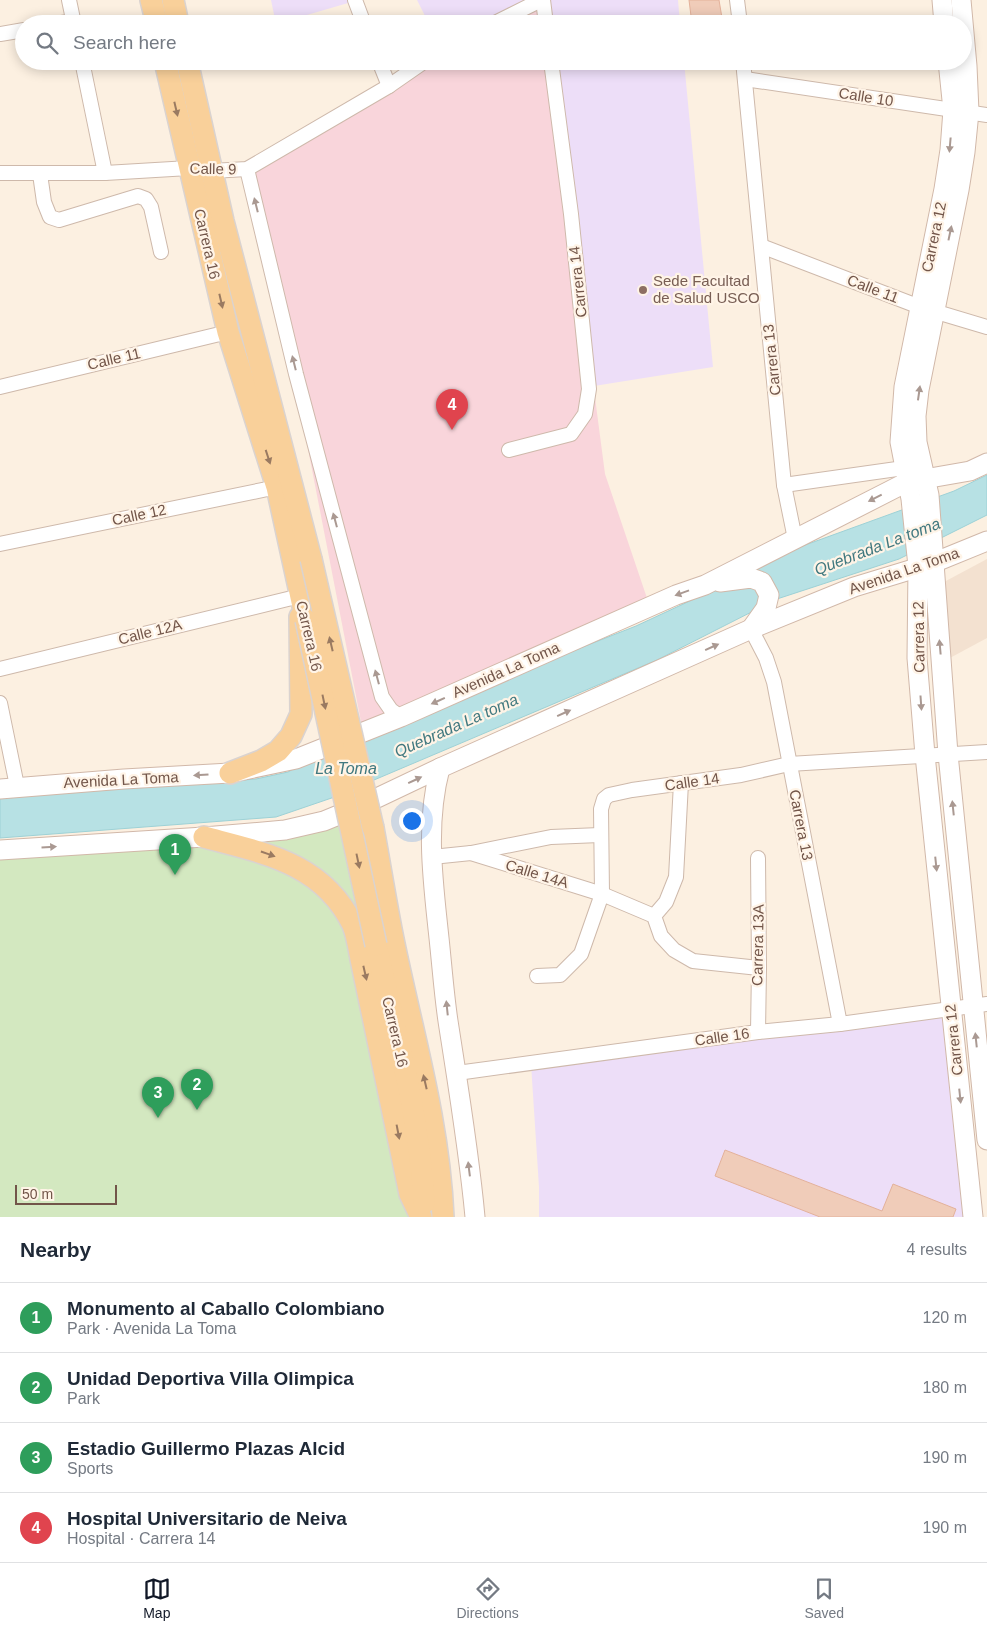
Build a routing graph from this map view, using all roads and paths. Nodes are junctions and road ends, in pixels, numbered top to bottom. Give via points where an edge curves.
1 (70, 0) edge
2 (151, 0) edge
3 (173, 0) edge
4 (355, 0) edge
5 (542, 0) edge
6 (737, 0) edge
7 (942, 0) edge
8 (961, 0) edge
9 (73, 15) edge
10 (155, 15) edge
11 (176, 15) edge
12 (361, 15) edge
13 (512, 15) edge
14 (544, 15) edge
15 (739, 15) edge
16 (943, 15) edge
17 (962, 15) edge
18 (15, 32) edge
19 (0, 34) edge
20 (84, 70) edge
21 (167, 70) edge
22 (188, 70) edge
23 (383, 70) edge
24 (412, 70) edge
25 (552, 70) edge
26 (744, 70) edge
27 (952, 70) edge
28 (967, 70) edge
29 (745, 79) junction
30 (389, 86) junction
31 (970, 113) edge
32 (189, 168) junction
33 (247, 169) junction
34 (211, 171) junction
35 (0, 173) edge
36 (105, 173) junction
37 (40, 174) junction
38 (761, 246) junction
39 (161, 252) dead end
40 (927, 309) junction
41 (987, 327) edge
42 (228, 332) junction
43 (0, 387) edge
44 (509, 450) dead end
45 (987, 462) edge
46 (915, 484) junction
47 (784, 485) junction
48 (277, 487) junction
49 (795, 539) junction
50 (987, 541) edge
51 (0, 544) edge
52 (925, 561) junction
53 (705, 585) junction
54 (300, 597) junction
55 (751, 629) junction
56 (0, 669) edge
57 (0, 703) edge
58 (401, 717) junction
59 (987, 752) edge
60 (948, 754) junction
61 (925, 755) junction
62 (789, 764) junction
63 (440, 768) junction
64 (230, 773) junction
65 (681, 783) junction
66 (9, 788) edge
67 (600, 835) junction
68 (204, 838) junction
69 (0, 850) edge
70 (471, 854) junction
71 (432, 857) junction
72 (758, 858) dead end
73 (602, 894) junction
74 (654, 916) junction
75 (384, 944) junction
76 (759, 968) junction
77 (537, 976) dead end
78 (980, 1005) edge
79 (951, 1008) junction
80 (840, 1024) junction
81 (758, 1032) junction
82 (457, 1073) junction
83 (987, 1140) edge
84 (421, 1217) edge
85 (424, 1217) edge
86 (443, 1217) edge
87 (475, 1217) edge
88 (972, 1217) edge

1 - 9 street
2 - 10 main road
3 - 11 main road
4 - 12 street
5 - 13 street
5 - 14 street
6 - 15 street
7 - 16 main road
8 - 17 main road, Carrera 12
18 - 19 street
20 - 36 street
21 -> 32 main road, Carrera 16
22 - 34 main road, Carrera 16
23 - 30 street
24 - 30 street, Calle 9
25 - 44 street, Carrera 14 via 589,388 585,414 571,434
26 - 29 street, Carrera 13
27 - 31 main road, Carrera 12
28 - 31 main road, Carrera 12
29 - 31 street, Calle 10
29 - 38 street, Carrera 13
30 - 33 street, Calle 9
31 - 40 main road, Carrera 12 via 944,189
32 - 34 street, Calle 9
32 - 36 street, Calle 9
32 -> 42 main road, Carrera 16
33 - 34 street, Calle 9
58 -> 33 street via 382,697 296,374
75 -> 34 main road, Carrera 16, bridge via 373,828 311,559
35 - 37 street, Calle 9
36 - 37 street, Calle 9
37 - 39 street via 50,217 59,220 138,196 146,199 151,207
38 - 40 street, Calle 11
38 - 47 street, Carrera 13
40 - 41 street, Calle 11
40 - 46 main road, Carrera 12 via 916,416
42 - 43 street, Calle 11
42 -> 48 main road, Carrera 16
45 - 46 main road, Avenida La Toma via 970,471
46 - 47 street
46 -> 49 main road, Avenida La Toma
46 - 52 main road, Carrera 12
47 - 49 street, Carrera 13
48 - 51 street, Calle 12
48 - 54 main road, Carrera 16
49 - 53 main road, Avenida La Toma
50 - 52 main road, Avenida La Toma
52 - 55 main road, Avenida La Toma
60 -> 52 main road, Carrera 12
52 -> 61 main road, Carrera 12 via 918,658
53 - 55 main road via 751,578 762,582 769,595 766,608
53 -> 58 main road, Avenida La Toma
54 - 56 street, Calle 12A
54 - 64 main road via 301,714 278,751 261,762
54 -> 75 main road, Carrera 16, bridge
55 - 62 street, Carrera 13 via 774,682
63 -> 55 main road, Avenida La Toma
57 - 66 street
58 - 64 main road, Avenida La Toma via 296,759
59 - 60 street, Calle 14
60 - 61 street, Calle 14
78 -> 60 main road, Carrera 12
61 - 62 street, Calle 14
61 -> 79 main road, Carrera 12
62 - 65 street, Calle 14 via 741,775
62 - 80 street, Carrera 13
68 -> 63 main road, Avenida La Toma via 285,830 324,820
63 - 71 main road via 432,804
64 -> 66 main road, Avenida La Toma
65 - 67 street, Calle 14 via 609,795 601,809
65 - 74 street via 676,877 666,902
67 - 70 street via 551,837
67 - 73 street
69 -> 68 main road, Avenida La Toma
68 -> 84 main road via 266,853 288,862 326,888 343,908 353,927 362,959 410,1194
70 - 71 street
70 - 73 street, Calle 14A
82 -> 71 main road via 448,1020
72 - 76 street, Carrera 13A
73 - 74 street, Calle 14A
73 - 77 street via 581,954 560,975
74 - 76 street via 661,936 674,950 694,961
75 - 85 main road, Carrera 16 via 419,1152
86 -> 75 main road, Carrera 16 via 430,1104
76 - 81 street, Carrera 13A
78 - 79 street, Calle 16
83 -> 78 main road, Carrera 12
79 - 80 street, Calle 16
79 -> 88 main road, Carrera 12
80 - 81 street, Calle 16
81 - 82 street, Calle 16
87 -> 82 main road

